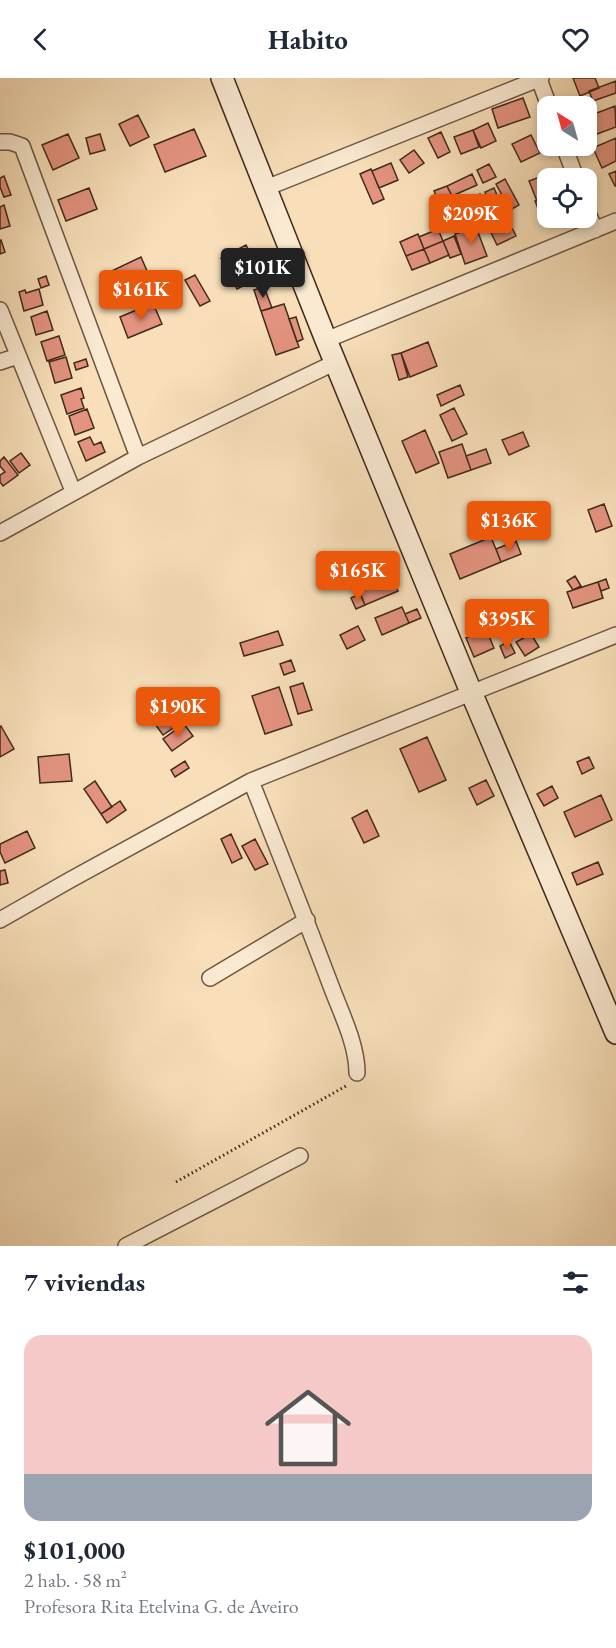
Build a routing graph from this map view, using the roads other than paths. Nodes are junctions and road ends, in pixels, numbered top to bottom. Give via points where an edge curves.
1 (222, 78) edge
2 (540, 78) edge
3 (546, 96) edge
4 (0, 142) edge
5 (266, 188) junction
6 (616, 221) edge
7 (594, 230) joint
8 (0, 310) edge
9 (326, 340) junction
10 (18, 356) junction
11 (336, 362) junction
12 (0, 363) edge
13 (138, 457) junction
14 (73, 491) junction
15 (0, 533) edge
16 (616, 635) edge
17 (471, 693) junction
18 (251, 782) junction
19 (0, 920) edge
20 (307, 921) junction
21 (210, 978) dead end
22 (616, 1033) edge
23 (357, 1073) road end
24 (300, 1156) dead end
25 (126, 1246) edge

1 - 5 street
2 - 3 street
2 - 5 street
4 - 13 street via 22,146
5 - 9 street
6 - 7 street
7 - 9 street
8 - 10 street
9 - 11 street
10 - 12 street
10 - 14 street
11 - 13 street
11 - 17 street
13 - 14 street
14 - 15 street
16 - 17 street
17 - 18 street
17 - 22 street
18 - 19 street
18 - 20 street
20 - 21 street
20 - 23 street via 357,1059
24 - 25 street

